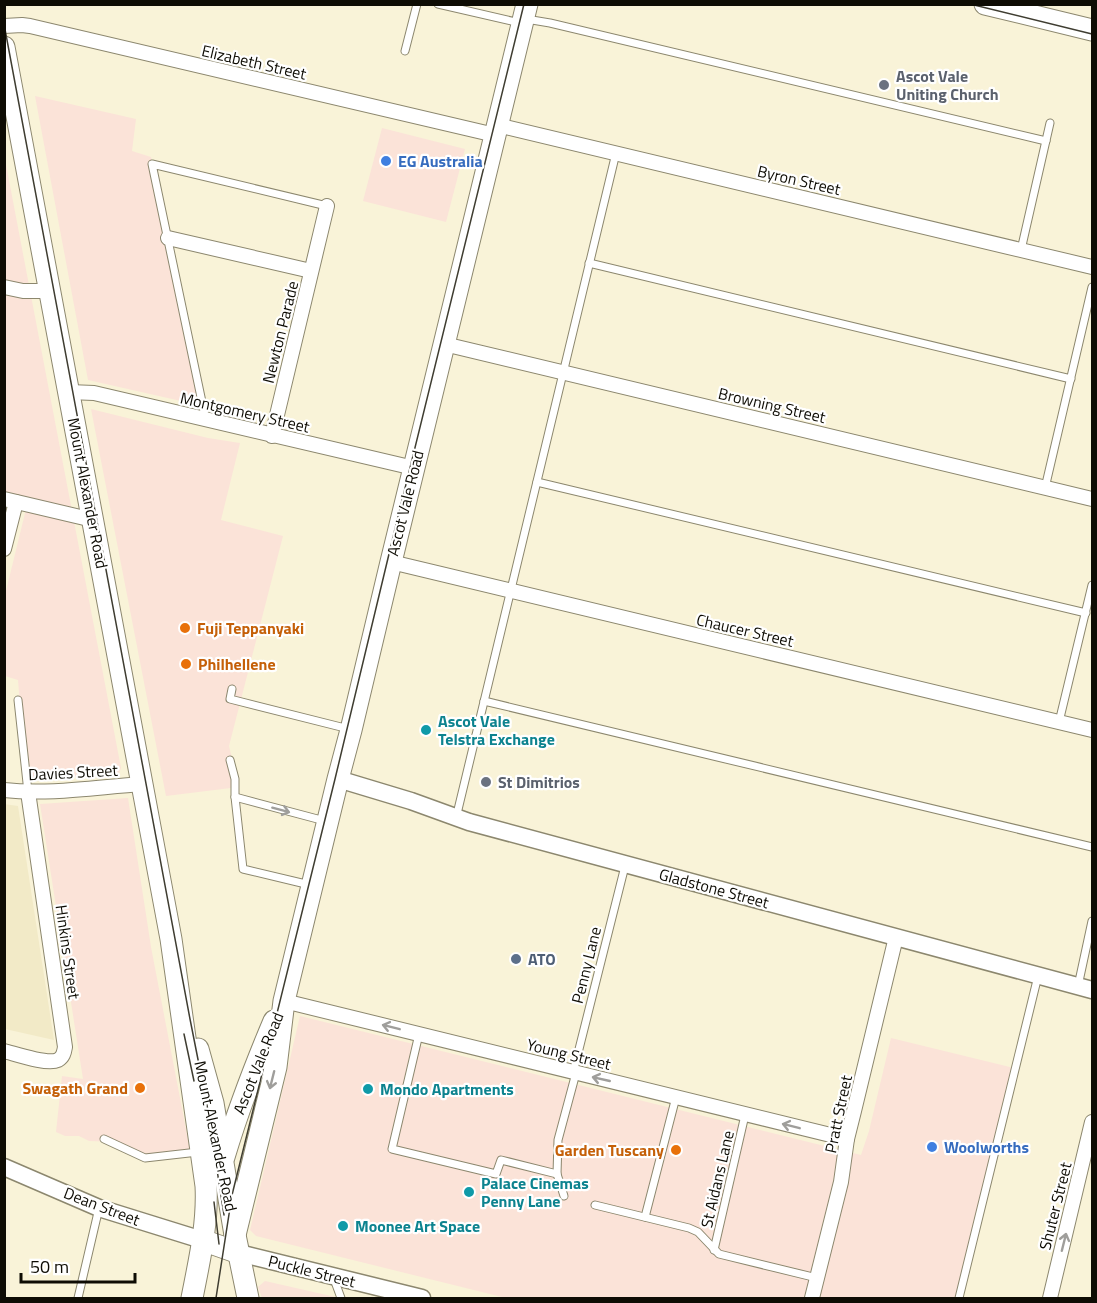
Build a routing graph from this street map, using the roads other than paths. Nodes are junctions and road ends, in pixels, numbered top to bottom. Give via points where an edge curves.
1 (417, 4) edge
2 (438, 4) edge
3 (985, 4) edge
4 (524, 16) edge
5 (4, 26) edge
6 (1092, 30) edge
7 (4, 46) edge
8 (405, 51) dead end
9 (7, 71) edge
10 (1050, 123) dead end
11 (496, 130) junction
12 (1046, 141) junction
13 (616, 153) junction
14 (327, 206) joint
15 (168, 238) junction
16 (1021, 250) junction
17 (589, 263) junction
18 (1092, 267) edge
19 (311, 271) junction
20 (4, 287) edge
21 (1092, 287) edge
22 (50, 291) junction
23 (444, 344) junction
24 (562, 372) junction
25 (1071, 379) junction
26 (69, 392) junction
27 (206, 421) junction
28 (272, 436) junction
29 (414, 468) junction
30 (537, 482) junction
31 (1045, 488) junction
32 (1092, 499) edge
33 (10, 500) edge
34 (93, 520) junction
35 (4, 549) edge
36 (391, 562) junction
37 (1092, 585) edge
38 (510, 591) junction
39 (1086, 613) junction
40 (232, 689) dead end
41 (18, 700) dead end
42 (484, 701) junction
43 (1059, 723) junction
44 (351, 730) junction
45 (1092, 730) edge
46 (230, 760) dead end
47 (338, 778) junction
48 (143, 784) junction
49 (4, 790) edge
50 (28, 792) junction
51 (235, 797) junction
52 (456, 818) junction
53 (328, 822) junction
54 (1092, 847) edge
55 (625, 864) junction
56 (312, 886) junction
57 (1092, 921) edge
58 (896, 937) junction
59 (171, 939) junction
60 (1038, 976) junction
61 (1085, 988) edge
62 (284, 1001) junction
63 (419, 1034) junction
64 (4, 1051) edge
65 (574, 1073) junction
66 (676, 1097) junction
67 (745, 1115) junction
68 (1092, 1122) edge
69 (104, 1139) dead end
70 (847, 1139) junction
71 (201, 1152) junction
72 (223, 1160) junction
73 (4, 1167) edge
74 (557, 1174) junction
75 (564, 1196) dead end
76 (595, 1205) dead end
77 (99, 1208) junction
78 (645, 1217) junction
79 (203, 1235) junction
80 (237, 1244) junction
81 (714, 1250) junction
82 (334, 1277) junction
83 (817, 1278) junction
84 (78, 1299) edge
85 (192, 1299) edge
86 (248, 1299) edge
87 (341, 1299) edge
88 (422, 1299) edge
89 (812, 1299) edge
90 (959, 1299) edge
91 (1050, 1299) edge

1 - 8 lane
2 - 4 lane
3 - 6 main road
4 - 11 main road, Ascot Vale Road
4 - 12 lane
5 - 11 street, Elizabeth Street via 30,26
7 - 9 main road, Mount Alexander Road
9 - 22 main road, Mount Alexander Road
10 - 12 lane
11 - 13 street, Byron Street
11 - 23 main road, Ascot Vale Road
12 - 16 lane
13 - 16 street, Byron Street
13 - 17 lane
14 - 15 lane via 152,164
14 - 19 street, Newton Parade
15 - 19 street, Newton Parade
15 - 27 lane
16 - 18 street, Byron Street
17 - 24 lane
17 - 25 lane
19 - 28 street, Newton Parade
20 - 22 street
21 - 25 lane
22 - 26 main road, Mount Alexander Road
23 - 24 street, Browning Street
23 - 29 main road, Ascot Vale Road
24 - 30 lane
24 - 31 street, Browning Street
25 - 31 lane
26 - 27 street, Montgomery Street via 94,393
26 - 34 main road, Mount Alexander Road
27 - 28 street, Montgomery Street
28 - 29 street, Montgomery Street
29 - 36 main road, Ascot Vale Road
30 - 38 lane
30 - 39 lane
31 - 32 street, Browning Street
33 - 34 street
33 - 35 street
34 - 48 main road, Mount Alexander Road
36 - 38 street, Chaucer Street
36 - 44 main road, Ascot Vale Road
37 - 39 lane
38 - 42 lane
38 - 43 street, Chaucer Street
39 - 43 lane
40 - 44 lane via 230,699
41 - 50 lane
42 - 52 lane
42 - 54 lane
43 - 45 street, Chaucer Street
44 - 47 main road, Ascot Vale Road
46 - 51 lane
47 - 52 street, Gladstone Street
47 - 53 main road, Ascot Vale Road
48 - 50 street, Davies Street
48 - 59 main road, Mount Alexander Road
49 - 50 street, Davies Street
50 - 64 street, Hinkins Street via 65,1047 61,1058 55,1061
51 -> 53 lane
51 - 56 lane via 243,869
52 - 55 street, Gladstone Street
53 - 56 main road, Ascot Vale Road
55 - 58 street, Gladstone Street
55 - 65 lane, Penny Lane
56 - 62 main road, Ascot Vale Road
57 - 61 lane
58 - 60 street, Gladstone Street
58 - 70 street, Pratt Street
59 - 71 main road, Mount Alexander Road
59 - 72 main road, Mount Alexander Road via 213,1103
60 - 61 street, Gladstone Street
60 - 90 lane
63 -> 62 street, Young Street
62 - 72 main road, Ascot Vale Road via 252,1072
62 -> 80 main road, Ascot Vale Road via 276,1067
63 - 65 street, Young Street
63 - 74 lane via 392,1149 496,1174 501,1160
66 -> 65 street, Young Street
65 - 74 lane, Penny Lane via 558,1140
66 - 67 street, Young Street
66 - 78 lane
70 -> 67 street, Young Street
67 - 81 lane, St Aidans Lane
91 -> 68 street, Shuter Street
69 - 71 lane via 145,1158
70 - 83 street, Pratt Street via 841,1182
71 - 79 main road, Mount Alexander Road via 207,1196
72 - 79 main road, Ascot Vale Road
72 - 80 main road, Mount Alexander Road
73 - 77 street, Dean Street
74 - 75 lane, Penny Lane
76 - 78 lane, St Aidans Lane
77 - 79 street, Dean Street
77 - 84 lane
78 - 81 lane, St Aidans Lane via 698,1232
79 - 80 main road, Puckle Street
79 - 85 main road, Mount Alexander Road
80 - 82 street, Puckle Street
80 - 86 main road, Mount Alexander Road
81 - 83 lane, St Aidans Lane
82 - 87 lane
82 - 88 street, Puckle Street
83 - 89 street, Pratt Street

